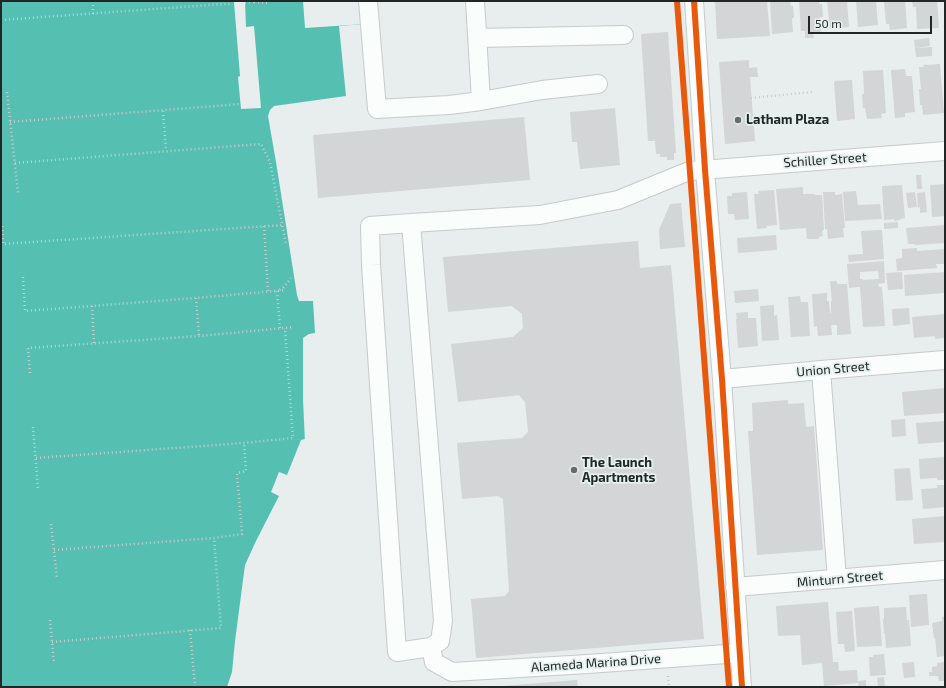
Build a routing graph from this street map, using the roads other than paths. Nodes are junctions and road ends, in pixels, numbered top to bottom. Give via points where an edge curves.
1 (368, 1) edge
2 (475, 1) edge
3 (694, 1) edge
4 (624, 35) dead end
5 (478, 38) junction
6 (598, 84) dead end
7 (482, 101) junction
8 (945, 151) edge
9 (705, 170) junction
10 (411, 223) junction
11 (945, 360) edge
12 (821, 370) junction
13 (722, 379) junction
14 (945, 570) edge
15 (837, 579) junction
16 (735, 587) junction
17 (432, 648) junction
18 (740, 652) junction
19 (742, 687) edge

1 - 7 street via 377,109
2 - 5 street
3 - 9 street
4 - 5 street
5 - 7 street
6 - 7 street via 542,90
8 - 9 street, Schiller Street
9 - 10 street, Schiller Street via 689,171 618,200 540,215
9 - 13 street
10 - 17 street via 443,621 440,641
10 - 17 street, Schiller Street via 370,226 371,265 398,652
11 - 12 street, Union Street
12 - 13 street, Union Street
12 - 15 street
13 - 16 street
14 - 15 street, Minturn Street
15 - 16 street, Minturn Street
16 - 18 street
17 - 18 street, Alameda Marina Drive via 434,662 452,672
18 - 19 street

